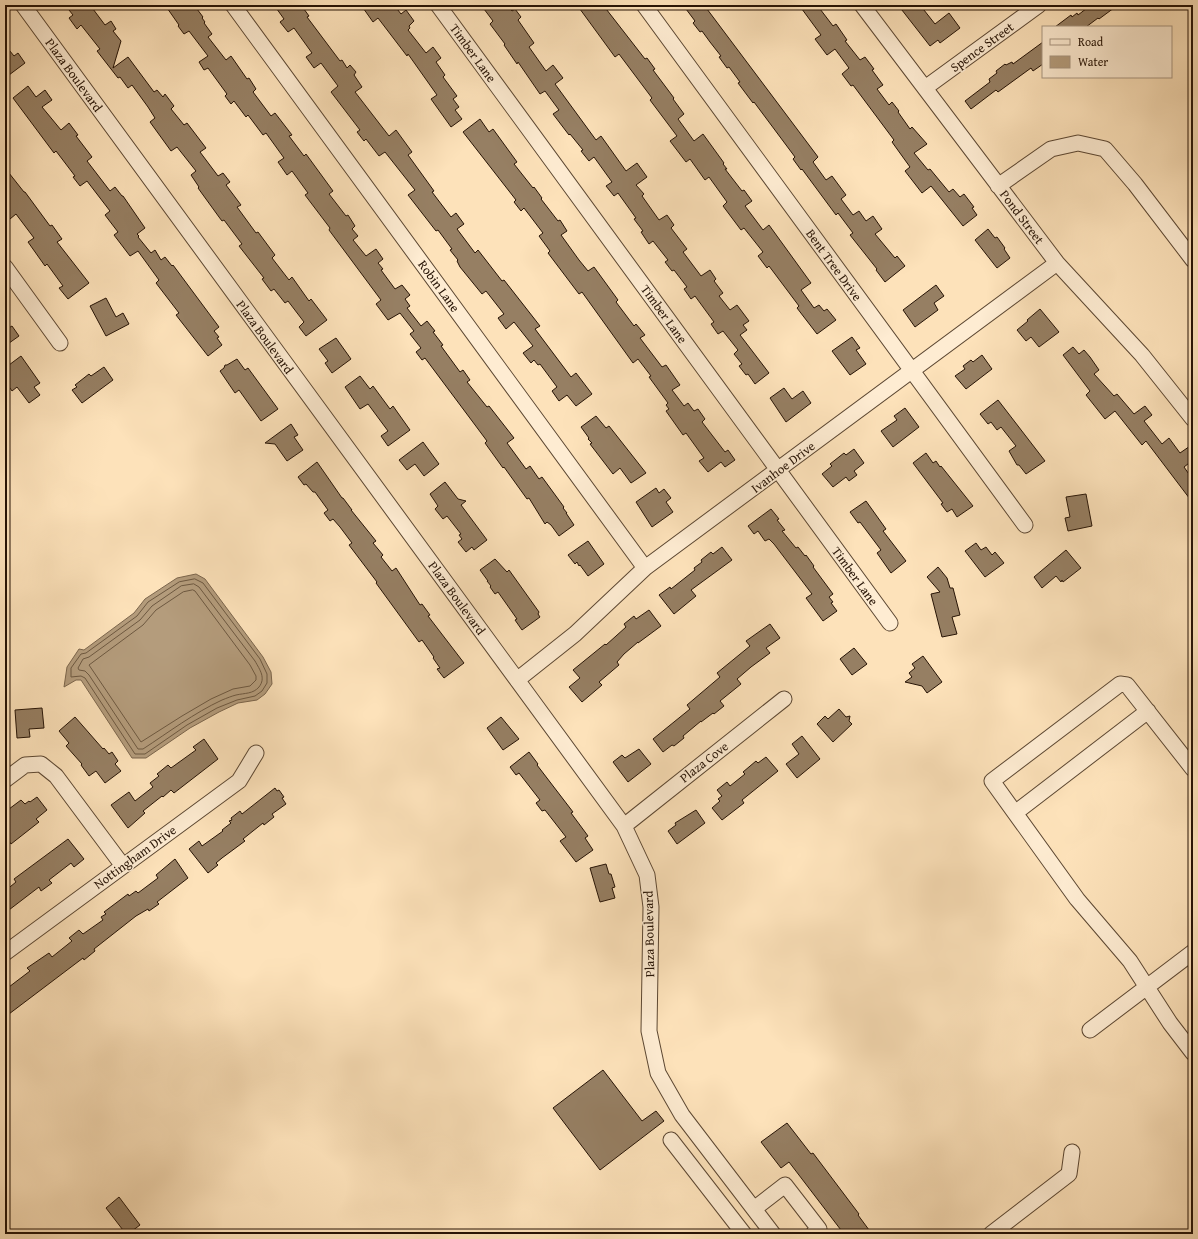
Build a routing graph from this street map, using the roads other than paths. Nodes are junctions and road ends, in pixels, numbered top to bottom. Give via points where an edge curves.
1 (23, 5) edge
2 (233, 5) edge
3 (438, 5) edge
4 (644, 5) edge
5 (862, 5) edge
6 (1039, 5) edge
7 (925, 88) junction
8 (998, 186) junction
9 (1193, 260) edge
10 (1057, 263) junction
11 (5, 267) edge
12 (60, 343) dead end
13 (911, 370) junction
14 (1193, 419) edge
15 (778, 471) junction
16 (1025, 525) dead end
17 (645, 568) junction
18 (890, 623) dead end
19 (517, 680) junction
20 (784, 699) dead end
21 (1148, 711) junction
22 (256, 753) dead end
23 (1193, 769) edge
24 (5, 780) edge
25 (1015, 813) junction
26 (624, 826) junction
27 (123, 866) junction
28 (1193, 952) edge
29 (5, 953) edge
30 (1147, 987) junction
31 (1090, 1030) dead end
32 (1193, 1053) edge
33 (670, 1140) dead end
34 (1072, 1152) dead end
35 (744, 1195) junction
36 (754, 1209) junction
37 (725, 1210) junction
38 (744, 1234) edge
39 (773, 1234) edge
40 (813, 1234) edge
41 (991, 1234) edge

1 - 19 street, Plaza Boulevard
2 - 17 street, Robin Lane
3 - 15 street, Timber Lane
4 - 13 street, Bent Tree Drive
5 - 7 street, Pond Street
6 - 7 street, Spence Street
7 - 8 street, Pond Street
8 - 9 street via 1051,149 1078,143 1105,149
8 - 10 street, Pond Street
10 - 13 street, Ivanhoe Drive
10 - 14 street, Pond Street via 1142,354
11 - 12 street
13 - 15 street, Ivanhoe Drive
13 - 16 street, Bent Tree Drive
15 - 17 street, Ivanhoe Drive
15 - 18 street, Timber Lane
17 - 19 street, Ivanhoe Drive via 575,634
19 - 26 street, Plaza Boulevard
20 - 26 street, Plaza Cove
21 - 23 street
21 - 25 street
21 - 25 street via 1127,685 1120,684 992,781
22 - 27 street, Nottingham Drive via 239,781
24 - 27 street via 25,765 41,764 56,776
25 - 30 street via 1077,899 1130,961
26 - 35 street, Plaza Boulevard via 647,875 651,907 649,1031 658,1073 682,1115
27 - 29 street, Nottingham Drive
28 - 30 street
30 - 31 street
30 - 32 street
33 - 37 street
34 - 41 street via 1069,1174
35 - 36 street, Plaza Boulevard
35 - 37 street
36 - 39 street, Plaza Boulevard
36 - 40 street via 785,1185 819,1229
37 - 38 street

